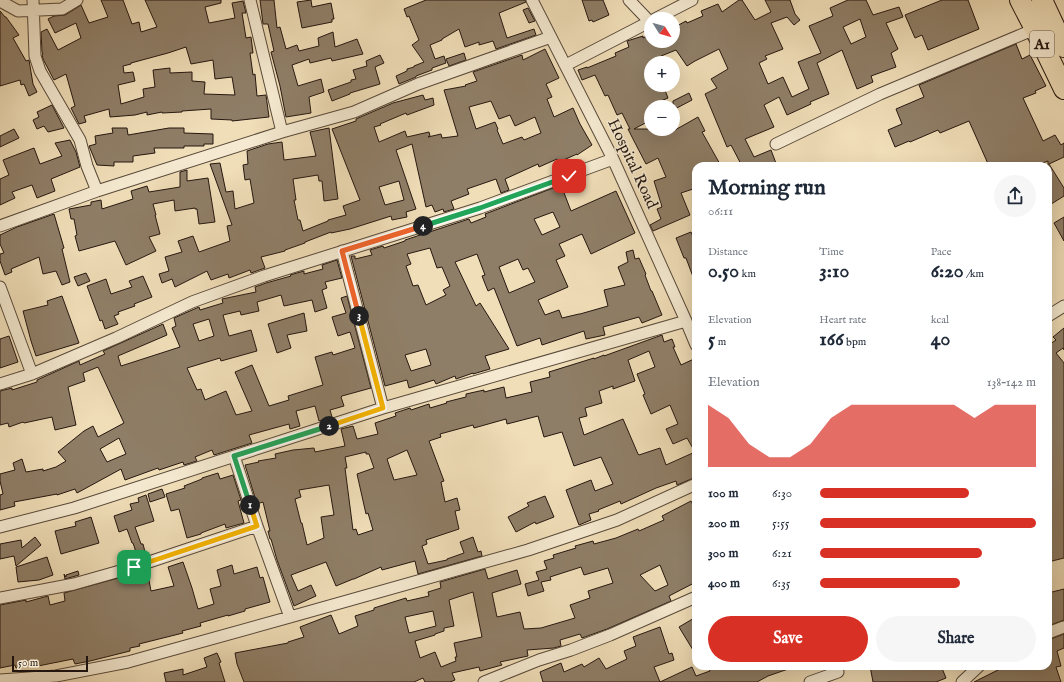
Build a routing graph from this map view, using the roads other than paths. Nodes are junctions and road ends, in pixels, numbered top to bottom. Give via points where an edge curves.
1 (77, 0) edge
2 (250, 0) edge
3 (532, 0) edge
4 (630, 0) edge
5 (692, 0) edge
6 (1020, 0) edge
7 (1042, 0) edge
8 (0, 1) edge
9 (33, 5) edge
10 (669, 12) edge
11 (644, 13) edge
12 (644, 25) edge
13 (1035, 29) junction
14 (551, 37) junction
15 (1064, 47) edge
16 (566, 64) junction
17 (1064, 90) edge
18 (282, 132) junction
19 (776, 144) dead end
20 (613, 159) junction
21 (97, 191) junction
22 (0, 226) edge
23 (342, 251) junction
24 (0, 287) edge
25 (1064, 306) edge
26 (1052, 314) edge
27 (686, 321) junction
28 (692, 335) edge
29 (32, 374) junction
30 (0, 384) edge
31 (383, 408) junction
32 (234, 456) junction
33 (692, 486) edge
34 (257, 526) junction
35 (0, 527) edge
36 (0, 598) edge
37 (692, 599) edge
38 (290, 617) junction
39 (1064, 627) edge
40 (1052, 632) edge
41 (975, 670) edge
42 (839, 673) edge
43 (56, 679) edge
44 (0, 680) edge
45 (484, 682) edge
46 (810, 682) edge
47 (962, 682) edge

1 - 9 street via 62,9
2 - 18 street
3 - 14 street, Hospital Road
4 - 11 street
5 - 10 street
6 - 13 highway, A1
7 - 15 highway, A1
8 - 9 street via 18,11
9 - 21 street via 35,56 40,71 80,140
12 - 16 street
13 - 17 highway, A1
13 - 19 street via 880,94
14 - 16 street, Hospital Road
14 - 18 street via 418,84 354,112
16 - 20 street, Hospital Road
18 - 21 street
20 - 23 street via 480,208
20 - 27 street, Hospital Road
21 - 22 street
23 - 29 street via 192,302
23 - 31 street
24 - 29 street
25 - 26 street
27 - 28 street, Hospital Road
27 - 31 street
29 - 30 street
31 - 32 street
32 - 34 street
32 - 35 street via 74,508
33 - 38 street via 617,520 528,550
34 - 36 street via 74,584
34 - 38 street
37 - 45 street via 610,635
38 - 43 street via 128,662
39 - 40 street
41 - 47 street
42 - 46 street
43 - 44 street

